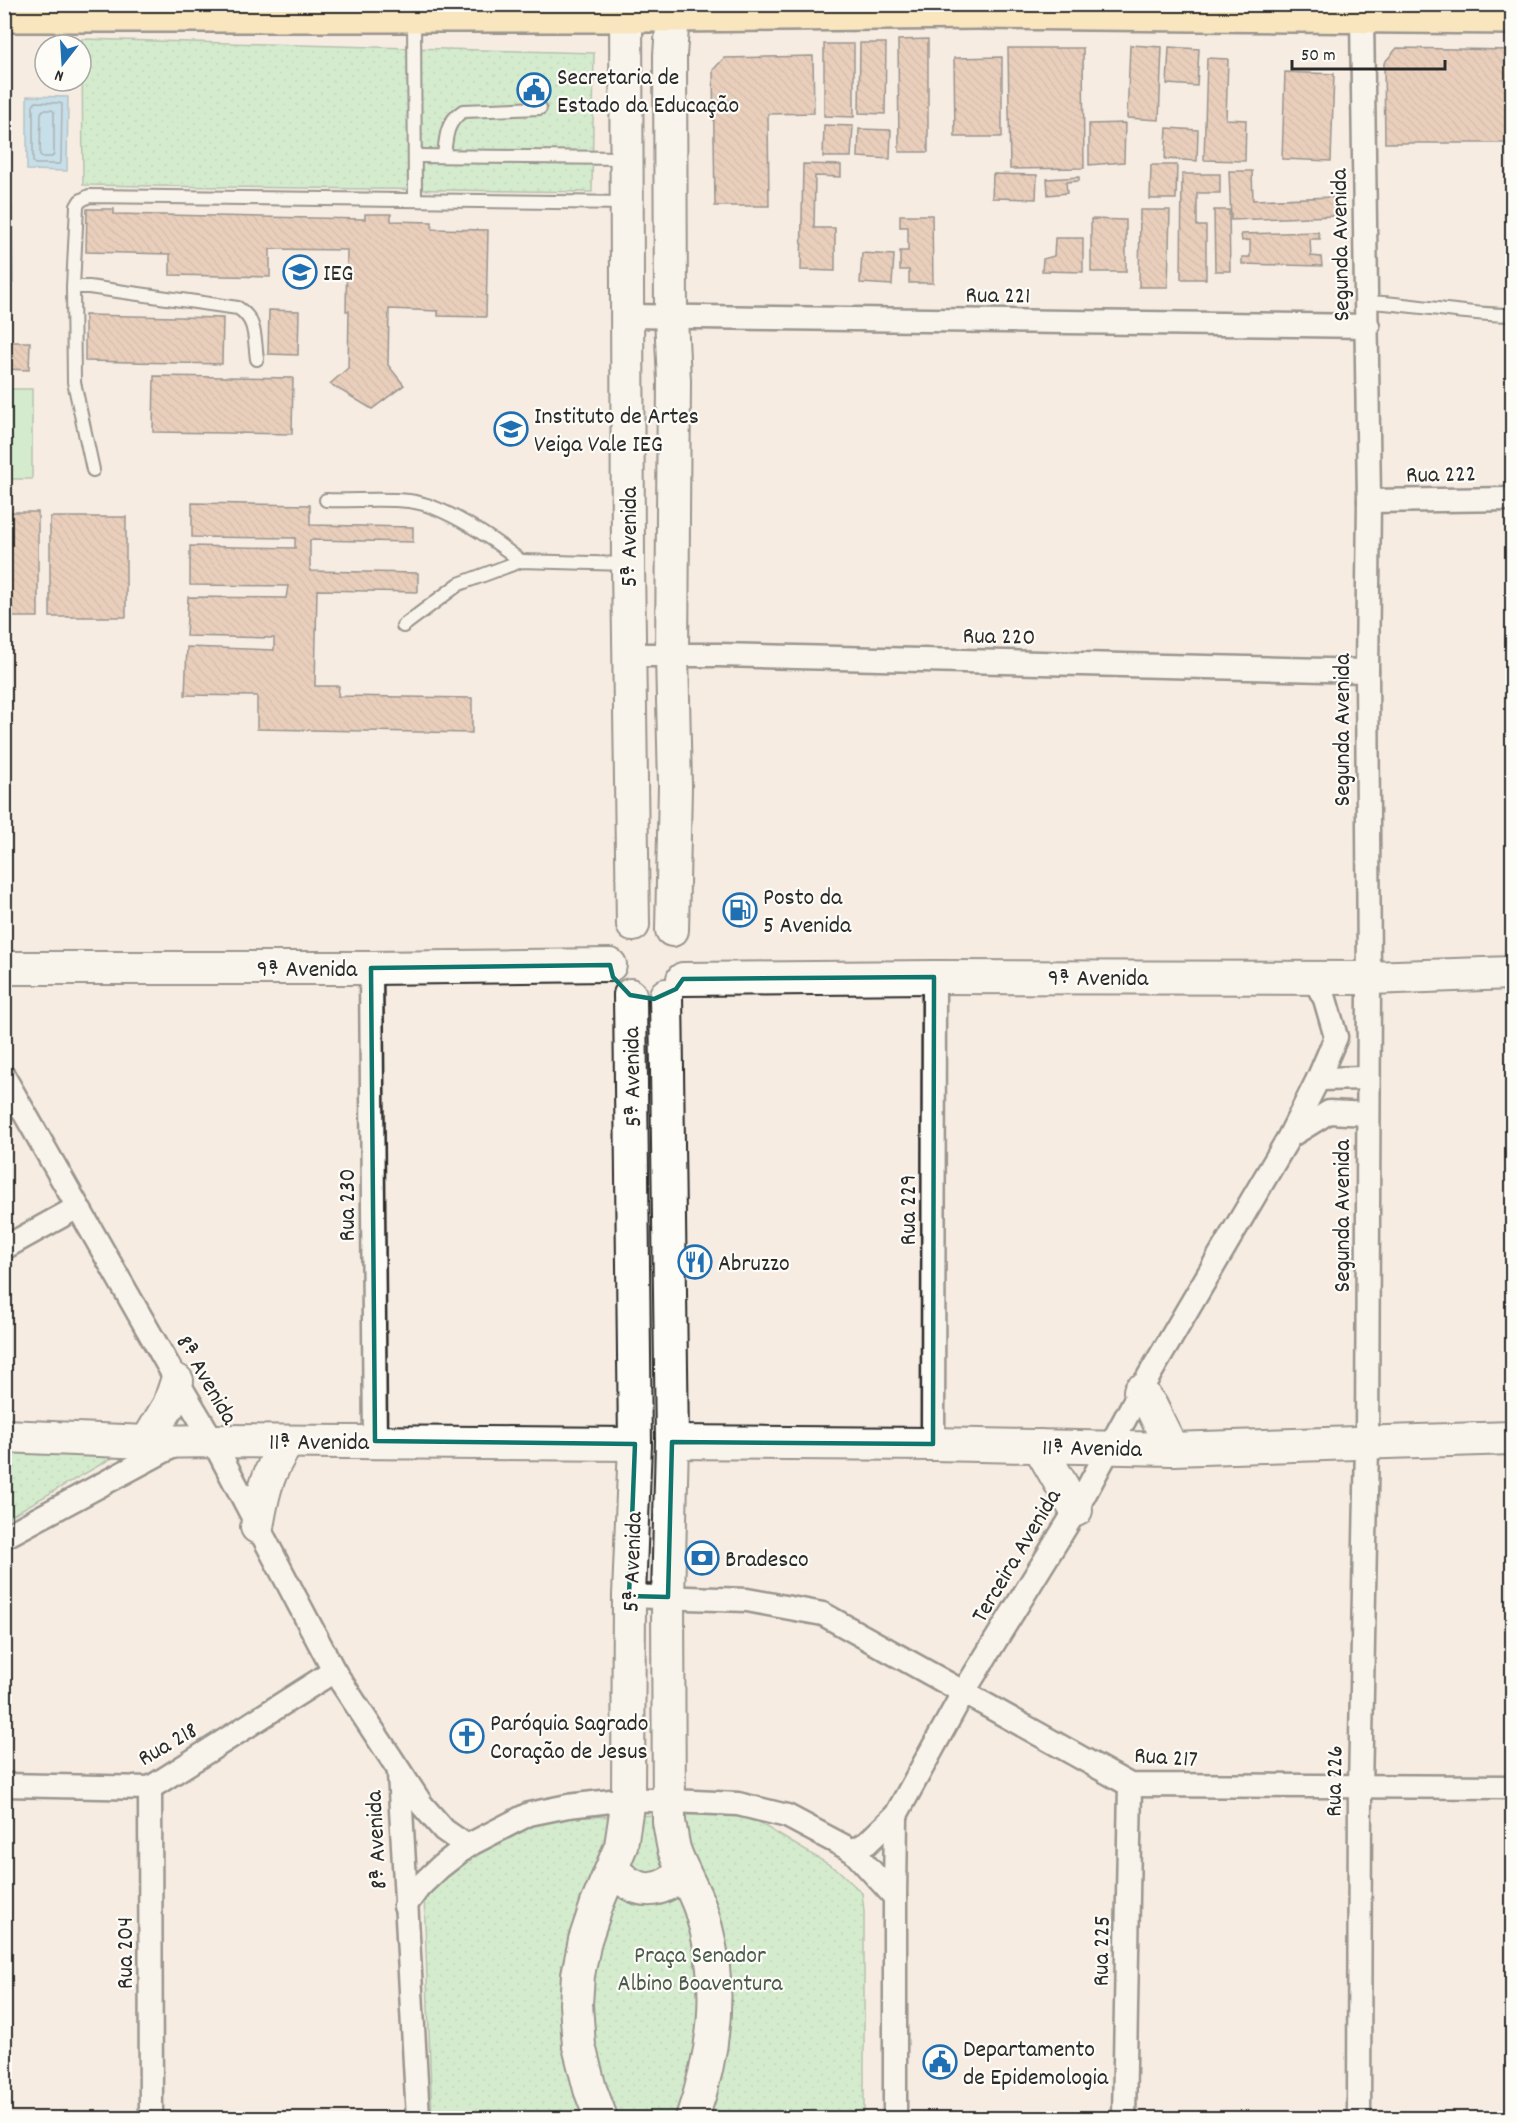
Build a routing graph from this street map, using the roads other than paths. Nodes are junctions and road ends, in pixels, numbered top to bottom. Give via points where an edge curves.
1 (187, 4) edge
2 (4, 5) edge
3 (979, 8) edge
4 (626, 9) edge
5 (414, 14) junction
6 (4, 15) edge
7 (673, 15) junction
8 (1362, 17) junction
9 (1512, 17) edge
10 (540, 108) dead end
11 (415, 156) junction
12 (444, 156) junction
13 (626, 158) junction
14 (415, 200) junction
15 (627, 204) junction
16 (73, 287) junction
17 (1367, 302) junction
18 (1512, 315) edge
19 (627, 316) junction
20 (671, 317) junction
21 (1368, 326) junction
22 (257, 359) dead end
23 (93, 470) dead end
24 (1512, 499) edge
25 (326, 500) dead end
26 (1369, 501) junction
27 (521, 561) junction
28 (628, 565) junction
29 (403, 626) dead end
30 (630, 655) junction
31 (672, 655) junction
32 (1367, 671) junction
33 (633, 925) junction
34 (672, 930) junction
35 (610, 965) junction
36 (4, 968) edge
37 (371, 968) junction
38 (1512, 973) edge
39 (934, 977) junction
40 (1313, 977) junction
41 (1369, 978) junction
42 (674, 987) junction
43 (630, 995) junction
44 (4, 1077) edge
45 (1367, 1078) junction
46 (1318, 1079) junction
47 (1368, 1114) junction
48 (1289, 1137) junction
49 (78, 1208) junction
50 (4, 1248) edge
51 (177, 1381) junction
52 (1140, 1391) junction
53 (4, 1436) edge
54 (1512, 1438) edge
55 (213, 1441) junction
56 (375, 1441) junction
57 (147, 1442) junction
58 (288, 1442) junction
59 (672, 1442) junction
60 (179, 1443) junction
61 (634, 1443) junction
62 (933, 1444) junction
63 (1367, 1444) junction
64 (1039, 1446) junction
65 (1109, 1447) junction
66 (1172, 1449) junction
67 (1076, 1509) junction
68 (257, 1527) junction
69 (4, 1537) edge
70 (629, 1596) junction
71 (668, 1597) junction
72 (334, 1671) junction
73 (963, 1693) junction
74 (399, 1771) junction
75 (4, 1785) edge
76 (1130, 1785) junction
77 (1512, 1787) edge
78 (150, 1788) junction
79 (1360, 1788) junction
80 (628, 1799) junction
81 (668, 1800) junction
82 (896, 1815) junction
83 (467, 1846) junction
84 (853, 1851) junction
85 (613, 1869) junction
86 (683, 1870) junction
87 (896, 1897) junction
88 (405, 1906) junction
89 (151, 2118) edge
90 (418, 2118) edge
91 (601, 2118) edge
92 (692, 2118) edge
93 (895, 2118) edge
94 (1124, 2118) edge
95 (1359, 2118) edge

1 - 2 lane
3 - 7 main road
3 - 8 main road
4 - 5 main road
4 - 7 main road
4 - 13 main road, 5ª Avenida
5 - 6 main road
5 - 11 lane
7 - 20 main road, 5ª Avenida
8 - 9 main road
8 - 17 street, Segunda Avenida
10 - 12 lane via 463,111 448,127
11 - 12 lane
11 - 14 lane
12 - 13 lane
13 - 15 main road, 5ª Avenida
14 - 15 lane
14 - 16 lane via 89,196 77,206
15 - 19 main road, 5ª Avenida
16 - 22 lane via 238,308 248,314 252,323
16 - 23 lane via 74,382
17 - 18 lane
17 - 21 street, Segunda Avenida
19 - 20 street, Rua 221
19 - 28 main road, 5ª Avenida
20 - 21 street, Rua 221
20 - 31 main road, 5ª Avenida via 675,381
21 - 26 street, Segunda Avenida
24 - 26 street, Rua 222
25 - 27 lane via 409,501 429,506 496,541
26 - 32 street, Segunda Avenida
27 - 28 lane
27 - 29 lane via 459,584
28 - 30 main road, 5ª Avenida
30 - 31 street, Rua 220
30 - 33 main road, 5ª Avenida
31 - 32 street, Rua 220
31 - 34 main road, 5ª Avenida via 675,786
32 - 41 street, Segunda Avenida
33 - 34 main road via 653,922
33 - 35 main road via 615,941
34 - 42 main road via 680,938 687,957
35 - 37 main road, 9ª Avenida
35 - 43 main road via 613,977
36 - 37 main road, 9ª Avenida
37 - 56 street, Rua 230
38 - 41 main road, 9ª Avenida
39 - 40 main road, 9ª Avenida
39 - 42 main road, 9ª Avenida
39 - 62 street, Rua 229
40 - 41 main road, 9ª Avenida
40 - 46 street, Terceira Avenida via 1325,999 1336,1037
41 - 45 street, Segunda Avenida
42 - 43 main road via 654,999
42 - 59 main road, 5ª Avenida
43 - 61 main road, 5ª Avenida
44 - 49 street, 8ª Avenida
45 - 46 street
45 - 47 street, Segunda Avenida
46 - 48 street, Terceira Avenida
47 - 48 street, Terceira Avenida via 1329,1112
47 - 63 street, Segunda Avenida
48 - 52 street, Terceira Avenida
49 - 50 street
49 - 51 street, 8ª Avenida
51 - 55 street, 8ª Avenida
51 - 57 main road via 169,1405
52 - 65 street, Terceira Avenida
52 - 66 main road
53 - 57 main road, 11ª Avenida
54 - 63 main road, 11ª Avenida
55 - 58 main road, 11ª Avenida
55 - 60 main road, 11ª Avenida
55 - 68 street, 8ª Avenida
56 - 58 main road, 11ª Avenida
56 - 61 main road, 11ª Avenida
57 - 60 main road, 11ª Avenida
58 - 68 main road via 263,1489
59 - 62 main road, 11ª Avenida
59 - 71 main road, 5ª Avenida
60 - 69 street
61 - 70 main road, 5ª Avenida
62 - 64 main road, 11ª Avenida
63 - 66 main road, 11ª Avenida
63 - 79 street, Rua 226
64 - 65 main road, 11ª Avenida
64 - 67 main road
65 - 66 main road, 11ª Avenida
65 - 67 street, Terceira Avenida
67 - 73 street, Terceira Avenida
68 - 72 street, 8ª Avenida
70 - 71 street, Rua 217
70 - 80 main road, 5ª Avenida
71 - 73 street, Rua 217 via 747,1600 823,1614
71 - 81 main road, 5ª Avenida
72 - 74 street, 8ª Avenida
72 - 78 street, Rua 218
73 - 76 street, Rua 217
73 - 82 street, Terceira Avenida
74 - 83 street, 8ª Avenida via 444,1830
74 - 88 street, 8ª Avenida
75 - 78 street, Rua 218
76 - 79 street, Rua 217
76 - 94 street, Rua 225
77 - 79 street, Rua 217
78 - 89 street, Rua 204
79 - 95 street, Rua 226
80 - 81 street
80 - 83 street via 529,1814
80 - 85 main road, 5ª Avenida
81 - 84 street via 738,1804 787,1816
81 - 86 main road, 5ª Avenida via 672,1840
82 - 84 street, Terceira Avenida
82 - 87 street, Terceira Avenida
83 - 88 street via 420,1886
84 - 87 street
85 - 86 main road via 622,1880 648,1890 674,1881
85 - 91 main road, 5ª Avenida via 588,1931 576,2004 579,2046
86 - 92 main road, 5ª Avenida via 699,1906 714,1966 713,2040
87 - 93 street, Terceira Avenida
88 - 90 street, 8ª Avenida

